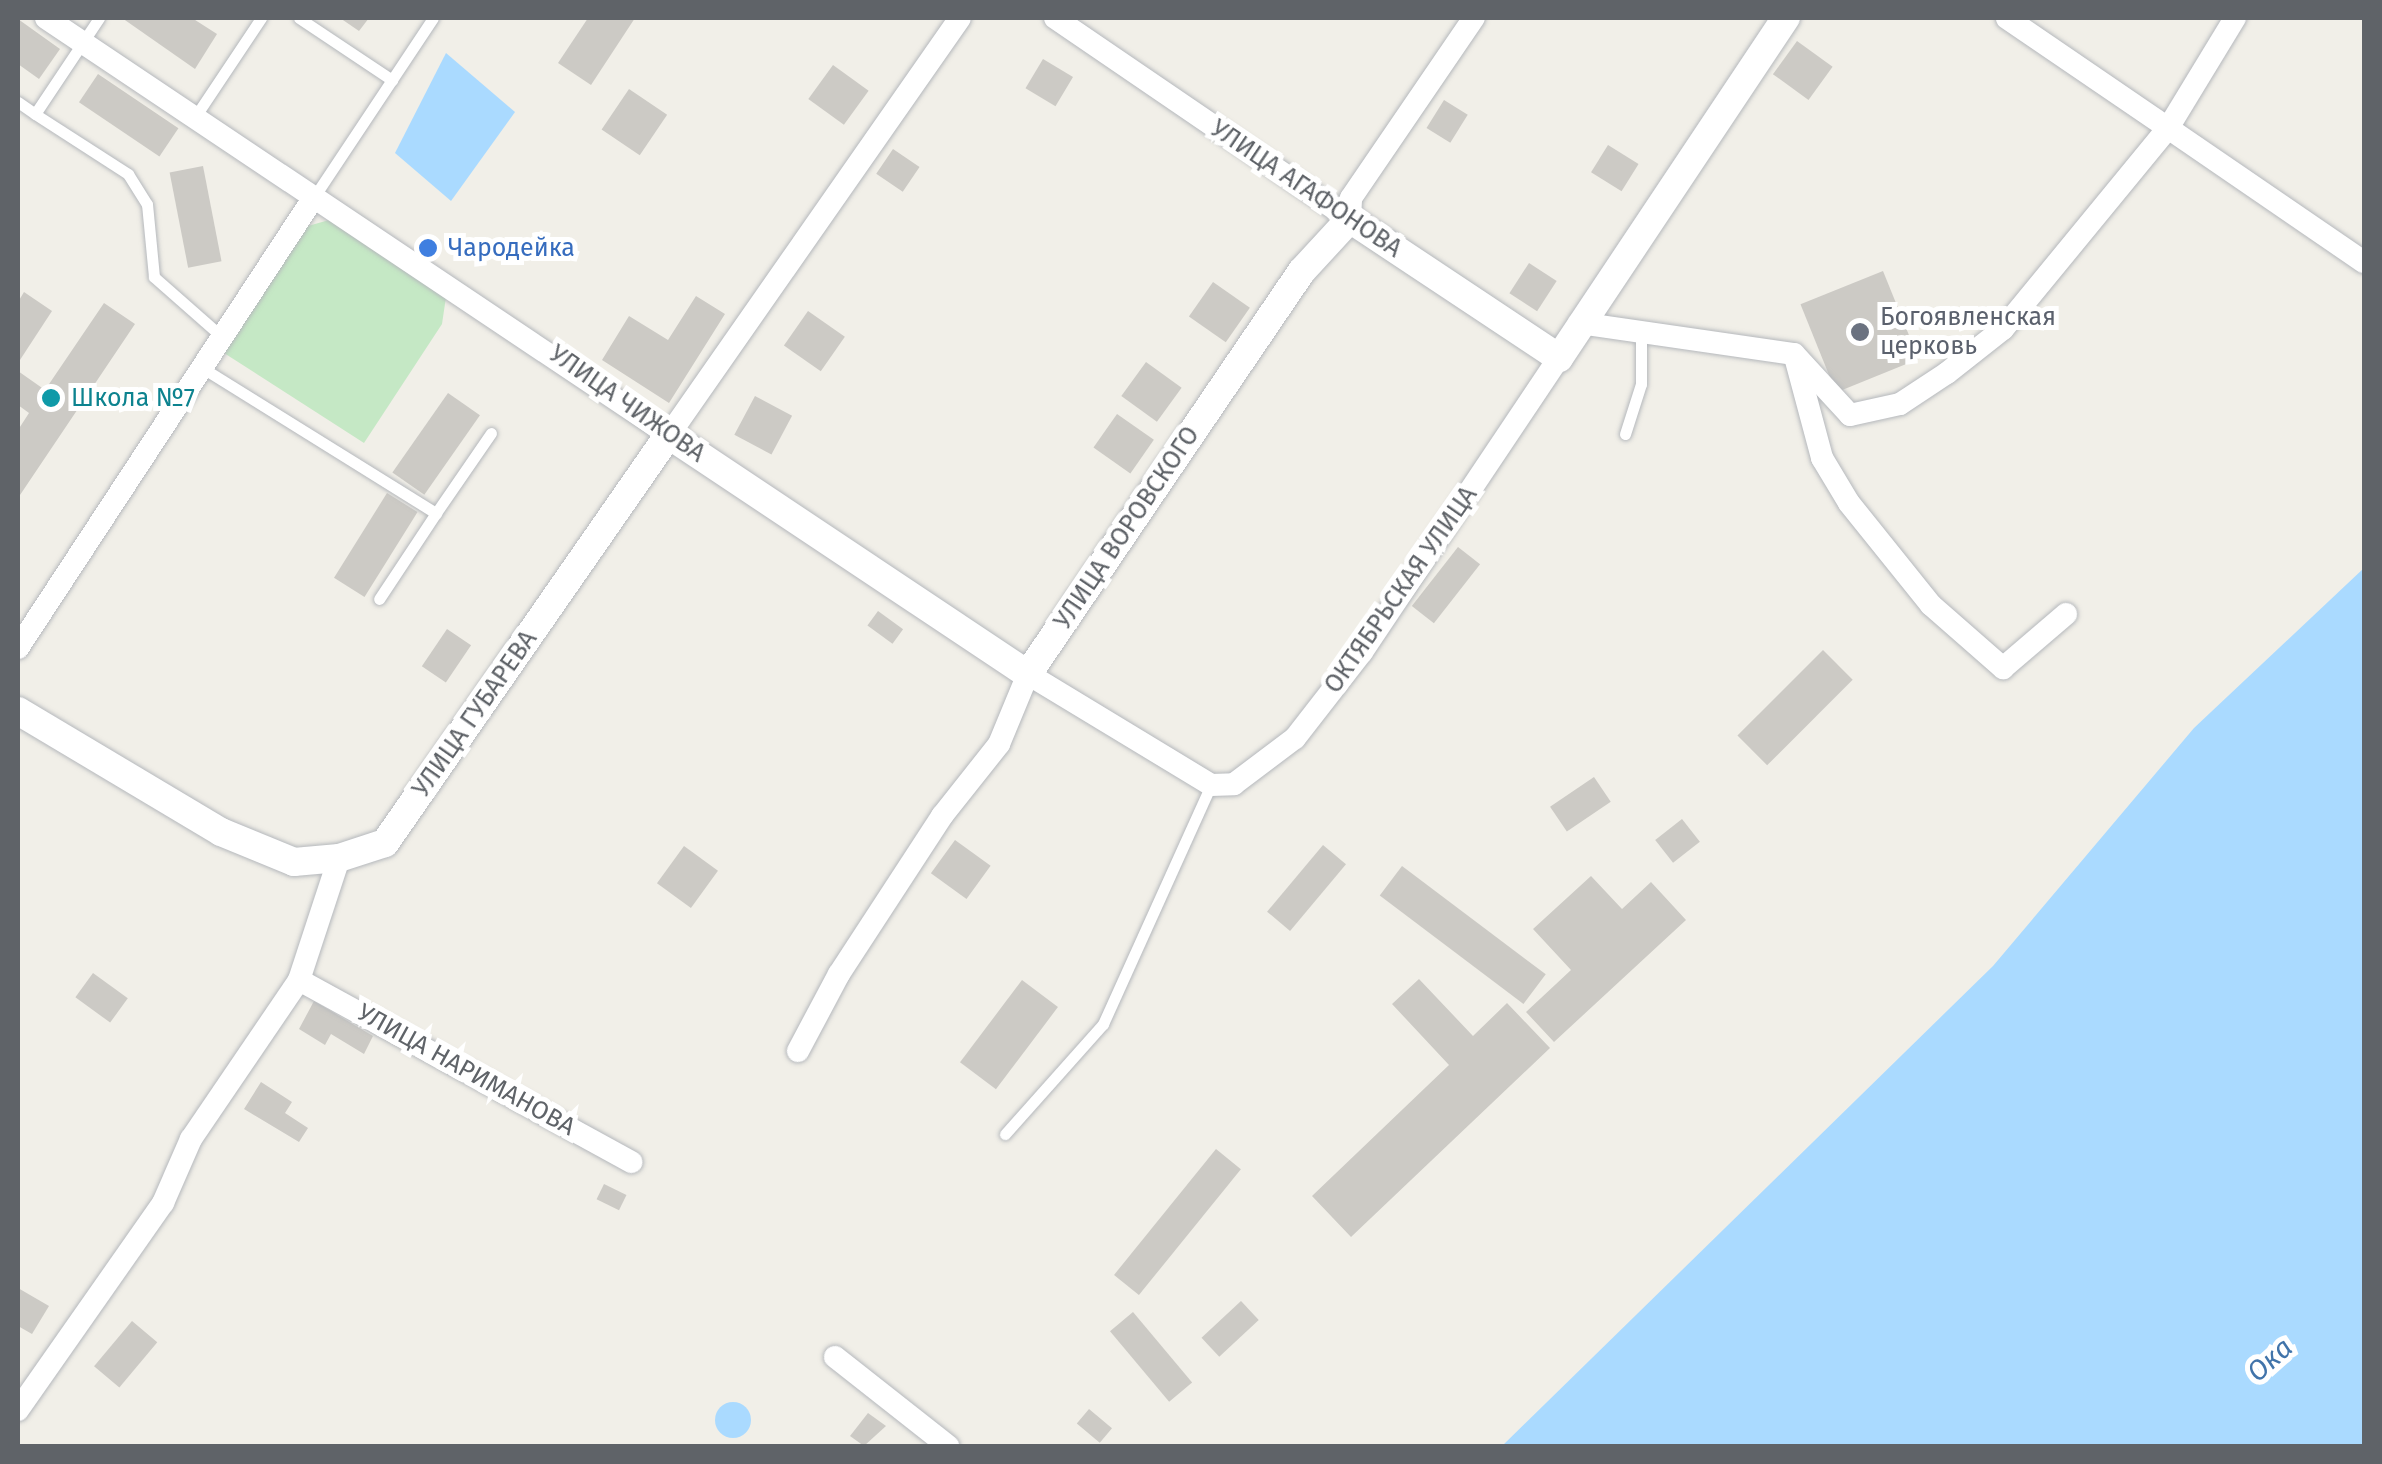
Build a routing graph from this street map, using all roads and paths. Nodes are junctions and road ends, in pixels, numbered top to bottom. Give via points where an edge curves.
1 (46, 18) edge
2 (99, 18) edge
3 (261, 18) edge
4 (299, 18) edge
5 (433, 18) edge
6 (960, 18) edge
7 (1055, 18) edge
8 (1474, 18) edge
9 (1786, 18) edge
10 (2007, 18) edge
11 (2235, 18) edge
12 (82, 42) junction
13 (392, 80) junction
14 (18, 102) edge
15 (35, 114) junction
16 (195, 117) junction
17 (2168, 128) junction
18 (314, 197) junction
19 (1350, 220) junction
20 (2364, 262) edge
21 (1579, 323) junction
22 (1641, 332) junction
23 (221, 336) junction
24 (1794, 354) junction
25 (1559, 358) junction
26 (201, 367) junction
27 (492, 433) dead end
28 (1625, 434) dead end
29 (670, 435) junction
30 (436, 514) junction
31 (379, 599) dead end
32 (2066, 614) dead end
33 (18, 648) edge
34 (1028, 674) junction
35 (18, 711) edge
36 (1211, 785) junction
37 (339, 858) junction
38 (299, 980) junction
39 (798, 1051) dead end
40 (1006, 1134) dead end
41 (632, 1162) dead end
42 (835, 1357) dead end
43 (18, 1410) edge
44 (948, 1446) edge

1 - 12 street, УЛИЦА ЧИЖОВА
2 - 12 lane
3 - 16 lane
4 - 13 lane
5 - 13 lane
6 - 29 street, УЛИЦА ГУБАРЕВА
7 - 19 street, УЛИЦА АГАФОНОВА
8 - 19 street, УЛИЦА ВОРОВСКОГО via 1352,198
9 - 21 street, ОКТЯБРЬСКАЯ УЛИЦА
10 - 17 street
11 - 17 street
12 - 15 lane
12 - 16 street, УЛИЦА ЧИЖОВА
13 - 18 lane
14 - 15 lane
15 - 23 lane via 128,174 147,204 154,277
16 - 18 street, УЛИЦА ЧИЖОВА
17 - 20 street
17 - 24 street via 2003,328 1900,404 1850,415
18 - 23 street
18 - 29 street, УЛИЦА ЧИЖОВА
19 - 25 street, УЛИЦА АГАФОНОВА
19 - 34 street, УЛИЦА ВОРОВСКОГО via 1302,271
21 - 22 street
21 - 25 street, ОКТЯБРЬСКАЯ УЛИЦА
22 - 24 street
22 - 28 lane via 1642,384
23 - 26 street
24 - 32 street via 1822,458 1848,503 1931,605 2003,668
25 - 36 street, ОКТЯБРЬСКАЯ УЛИЦА via 1362,652 1295,738 1234,784
26 - 30 lane
26 - 33 street
27 - 30 lane
29 - 34 street, УЛИЦА ЧИЖОВА
29 - 37 street, УЛИЦА ГУБАРЕВА via 385,843
30 - 31 lane
34 - 36 street, УЛИЦА ЧИЖОВА
34 - 39 street, УЛИЦА ВОРОВСКОГО via 999,744 942,816 838,974
35 - 37 street via 222,832 294,862
36 - 40 lane via 1103,1024
37 - 38 street
38 - 41 street, УЛИЦА НАРИМАНОВА
38 - 43 street via 191,1138 162,1203
42 - 44 street

